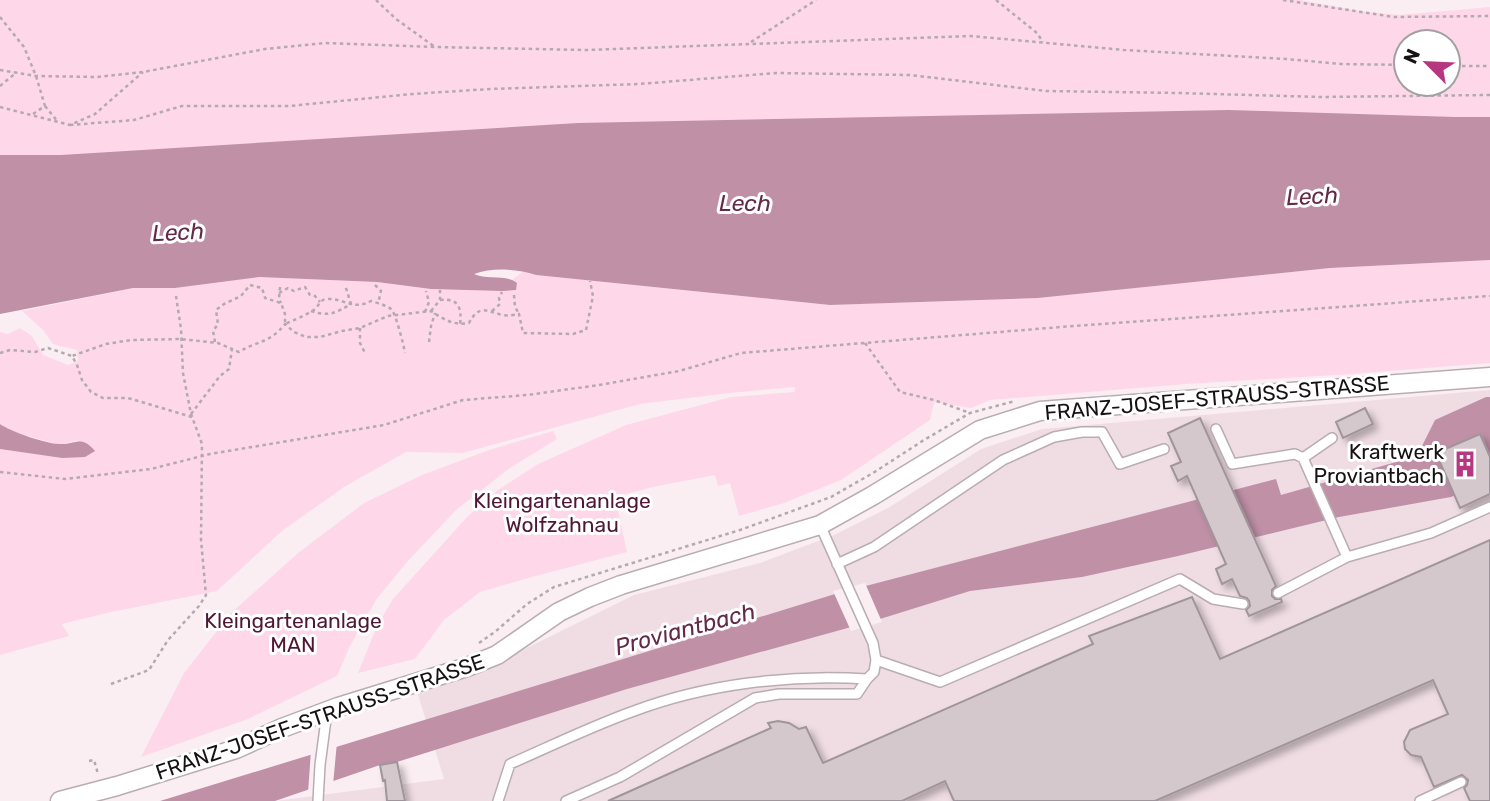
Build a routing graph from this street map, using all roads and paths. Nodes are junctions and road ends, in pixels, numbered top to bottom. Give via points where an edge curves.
1 (376, 0) edge
2 (816, 0) edge
3 (996, 0) edge
4 (1283, 0) edge
5 (1490, 16) edge
6 (0, 17) edge
7 (1043, 42) junction
8 (750, 43) junction
9 (435, 47) junction
10 (1392, 65) edge
11 (1462, 66) edge
12 (1490, 66) edge
13 (0, 70) edge
14 (17, 72) junction
15 (143, 72) junction
16 (36, 76) junction
17 (0, 86) edge
18 (1490, 95) edge
19 (46, 106) junction
20 (0, 107) edge
21 (32, 116) junction
22 (59, 123) junction
23 (69, 125) junction
24 (590, 282) dead end
25 (345, 285) dead end
26 (375, 285) dead end
27 (280, 287) dead end
28 (440, 290) dead end
29 (426, 291) dead end
30 (502, 292) dead end
31 (279, 293) junction
32 (514, 295) dead end
33 (176, 296) dead end
34 (1490, 296) edge
35 (440, 300) junction
36 (320, 302) junction
37 (281, 303) junction
38 (351, 304) junction
39 (378, 304) junction
40 (312, 311) junction
41 (492, 311) junction
42 (425, 312) junction
43 (433, 312) junction
44 (519, 314) junction
45 (395, 315) junction
46 (285, 324) junction
47 (460, 325) junction
48 (360, 328) junction
49 (181, 339) junction
50 (215, 342) junction
51 (429, 342) dead end
52 (865, 342) junction
53 (232, 349) junction
54 (0, 353) edge
55 (365, 353) dead end
56 (405, 353) dead end
57 (72, 356) junction
58 (1490, 377) edge
59 (1027, 400) dead end
60 (970, 413) junction
61 (191, 415) junction
62 (1216, 429) dead end
63 (1332, 438) dead end
64 (1164, 449) dead end
65 (202, 456) junction
66 (1303, 458) junction
67 (0, 472) edge
68 (1490, 507) edge
69 (820, 525) junction
70 (1347, 557) junction
71 (839, 568) junction
72 (1278, 593) dead end
73 (1243, 604) dead end
74 (475, 646) dead end
75 (876, 660) junction
76 (867, 679) junction
77 (111, 684) dead end
78 (327, 710) junction
79 (89, 761) dead end
80 (1461, 782) dead end
81 (101, 784) dead end
82 (60, 801) edge
83 (318, 801) edge
84 (498, 801) edge
85 (566, 801) edge
86 (1420, 801) edge

1 - 9 path
2 - 8 path
3 - 7 path
4 - 5 path via 1395,17
6 - 16 path via 24,47
7 - 8 path via 971,36
7 - 10 path
8 - 9 path via 586,50
9 - 15 path via 325,43 265,49
11 - 12 path
13 - 14 path
14 - 16 path
14 - 17 path
15 - 16 path
15 - 23 path via 95,114
16 - 19 path
18 - 23 path via 1046,92 910,75 776,73 412,94 289,106 182,106 134,120
19 - 21 path
19 - 22 path
20 - 21 path
21 - 22 path
22 - 23 path
24 - 44 path via 593,296 586,330 573,334 523,332
25 - 38 path
26 - 39 path via 381,291
27 - 31 path
28 - 35 path
29 - 42 path via 429,302
30 - 41 path via 500,304
31 - 36 path via 305,287
31 - 37 path
32 - 44 path
33 - 49 path
34 - 52 path
35 - 43 path
35 - 47 path via 457,303 462,312
36 - 38 path
36 - 40 path
37 - 46 path
37 - 50 path via 265,298 262,288 250,285 241,296 216,310
38 - 39 path
38 - 40 path via 335,313
39 - 45 path
40 - 46 path
41 - 44 path via 504,316
41 - 47 path via 480,310
42 - 43 path
42 - 45 path
43 - 47 path
43 - 51 path
45 - 48 path
45 - 56 path
46 - 48 path via 306,337
46 - 53 path via 276,336 239,352
48 - 55 path
49 - 50 path
49 - 57 path via 131,340
49 - 61 path
50 - 53 path
52 - 60 path via 900,392
52 - 65 path via 741,352 679,371 539,394 463,400 384,425
53 - 61 path via 229,369
54 - 57 path via 48,348
57 - 61 path via 82,380 103,398 128,398
58 - 69 street, FRANZ-JOSEF-STRAUSS-STRASSE via 1040,411 980,430
59 - 60 path, FRANZ-JOSEF-STRAUSS-STRASSE
60 - 74 path, FRANZ-JOSEF-STRAUSS-STRASSE via 831,497 554,587
61 - 65 path
62 - 66 lane via 1232,464 1295,454
63 - 66 lane
64 - 71 lane via 1120,464 1102,432 1054,437 1003,460
65 - 67 path via 151,469 65,479
65 - 77 path via 206,596 149,670
66 - 70 lane
68 - 70 lane via 1431,533
69 - 71 lane
69 - 78 street, FRANZ-JOSEF-STRAUSS-STRASSE via 621,585 559,612 497,655
70 - 72 lane
71 - 75 lane via 873,643
73 - 75 lane via 1213,599 1180,579 940,682
75 - 76 lane
76 - 84 lane via 750,682 634,710 510,764
76 - 85 lane via 857,694 755,698 620,778
78 - 82 street, FRANZ-JOSEF-STRAUSS-STRASSE via 236,749
78 - 83 lane
79 - 81 path via 94,760
80 - 86 lane

